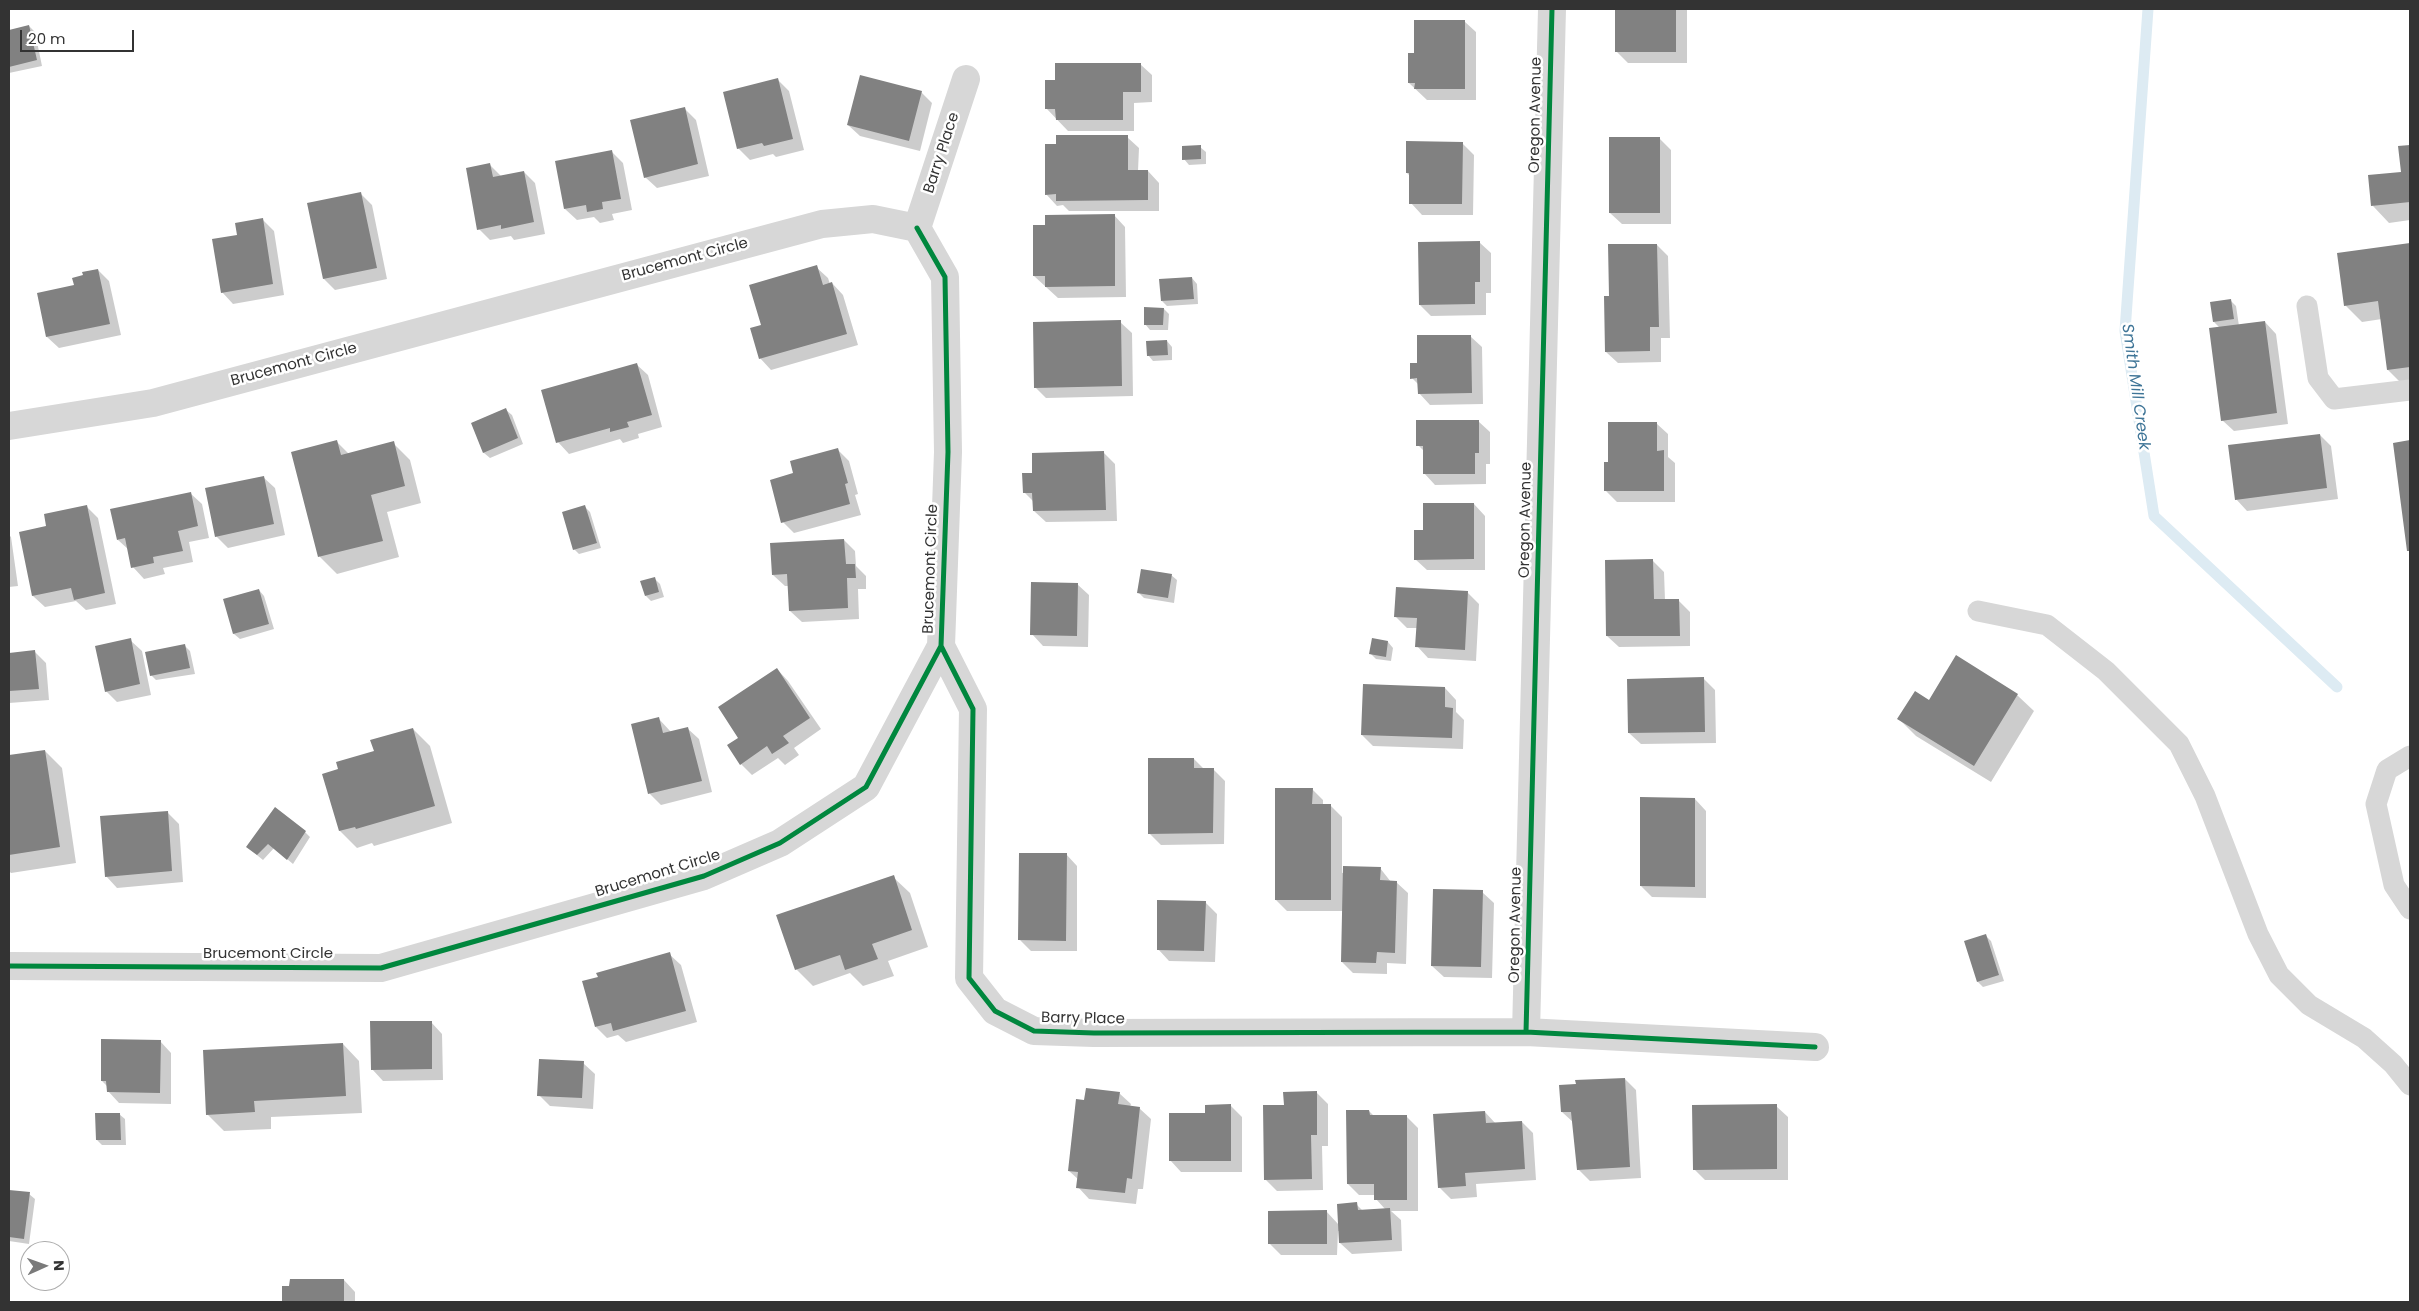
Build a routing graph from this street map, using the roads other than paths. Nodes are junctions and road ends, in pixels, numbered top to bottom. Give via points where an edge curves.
1 (1552, 9) edge
2 (966, 78) dead end
3 (917, 228) junction
4 (2307, 306) dead end
5 (2410, 390) edge
6 (9, 426) edge
7 (1978, 611) dead end
8 (941, 646) junction
9 (2410, 756) edge
10 (2410, 910) edge
11 (9, 966) edge
12 (1526, 1032) junction
13 (1815, 1047) dead end
14 (2410, 1086) edge

1 - 12 street, Oregon Avenue
2 - 3 street, Barry Place
3 - 6 street, Brucemont Circle via 873,219 822,224 153,403
3 - 8 street, Brucemont Circle via 945,277 948,452
4 - 5 lane via 2318,378 2334,399
7 - 14 lane via 2046,625 2106,671 2179,744 2205,796 2258,934 2279,975 2309,1005 2364,1038 2393,1064
8 - 11 street, Brucemont Circle via 866,787 780,843 704,876 381,968
8 - 12 street, Barry Place via 973,709 969,978 996,1011 1034,1031
9 - 10 lane via 2387,770 2376,804 2394,885
12 - 13 street, Barry Place

